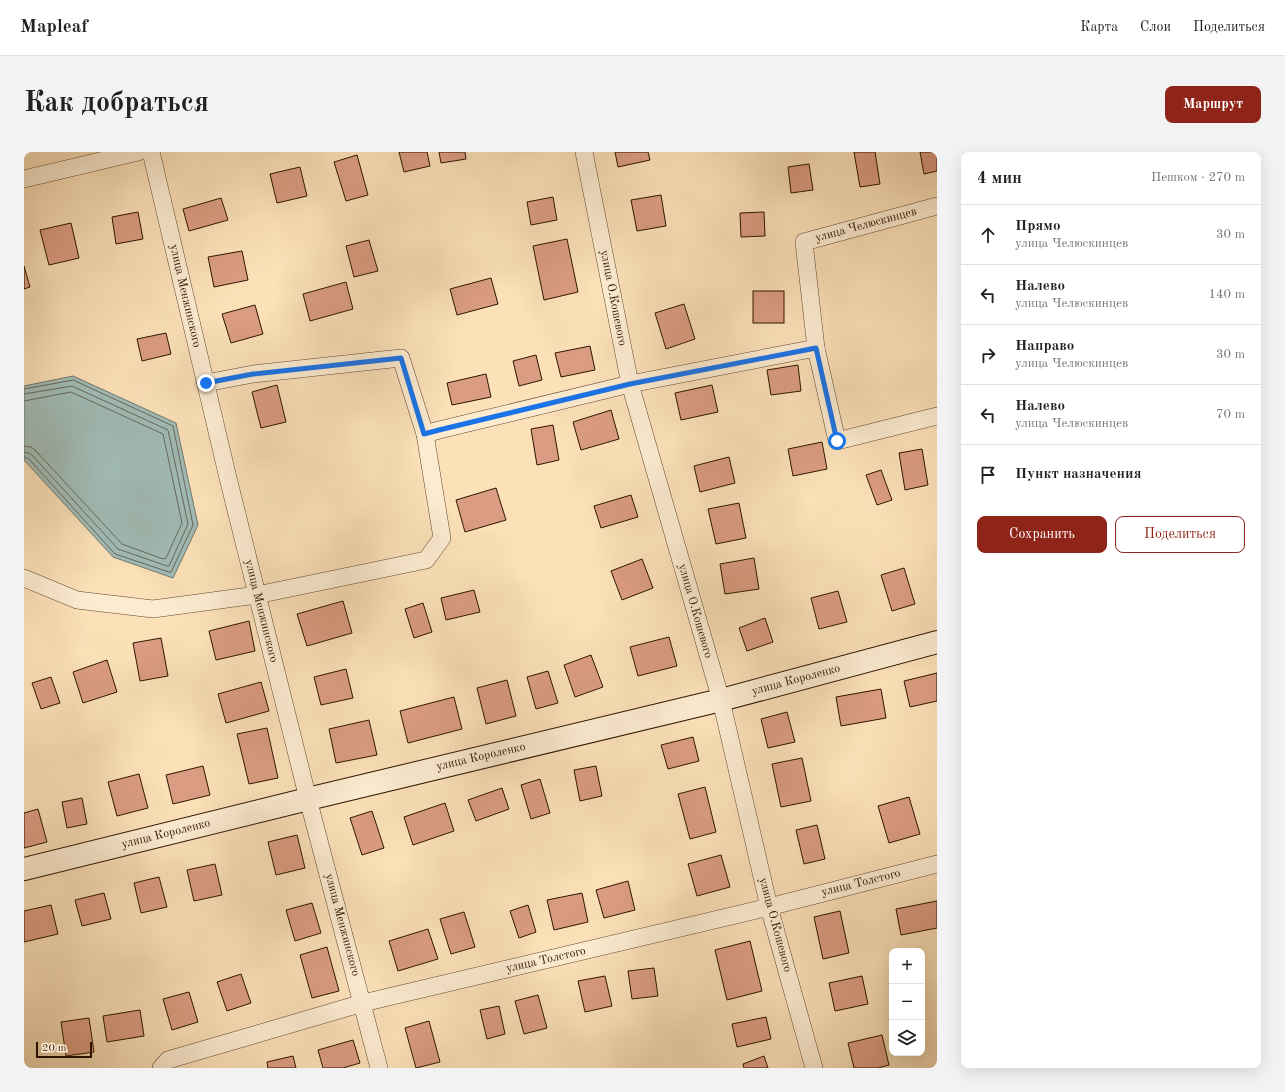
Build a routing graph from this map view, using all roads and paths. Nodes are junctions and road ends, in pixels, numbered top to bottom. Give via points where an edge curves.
1 (138, 152) edge
2 (151, 152) edge
3 (584, 152) edge
4 (24, 179) edge
5 (937, 206) edge
6 (816, 348) junction
7 (206, 383) junction
8 (630, 384) junction
9 (937, 416) edge
10 (424, 434) junction
11 (24, 578) edge
12 (257, 595) junction
13 (937, 642) edge
14 (720, 700) junction
15 (308, 799) junction
16 (937, 864) edge
17 (24, 868) edge
18 (769, 907) junction
19 (363, 1003) junction
20 (161, 1068) edge
21 (379, 1068) edge
22 (814, 1068) edge

1 - 4 street
2 - 7 street, улица Менжинского
3 - 8 street, улица О.Кошевого
5 - 6 street, улица Челюскинцев via 804,242
6 - 8 street
6 - 9 street, улица Челюскинцев via 837,441
7 - 10 street via 253,374 401,358
7 - 12 street, улица Менжинского
8 - 10 street
8 - 14 street, улица О.Кошевого
10 - 12 street via 442,538 426,560
11 - 12 street via 77,600 153,609
12 - 15 street, улица Менжинского
13 - 14 street, улица Короленко
14 - 15 street, улица Короленко
14 - 18 street, улица О.Кошевого
15 - 17 street, улица Короленко
15 - 19 street, улица Менжинского
16 - 18 street, улица Толстого
18 - 19 street, улица Толстого
18 - 22 street, улица О.Кошевого
19 - 20 street, улица Толстого via 168,1060
19 - 21 street, улица Менжинского

